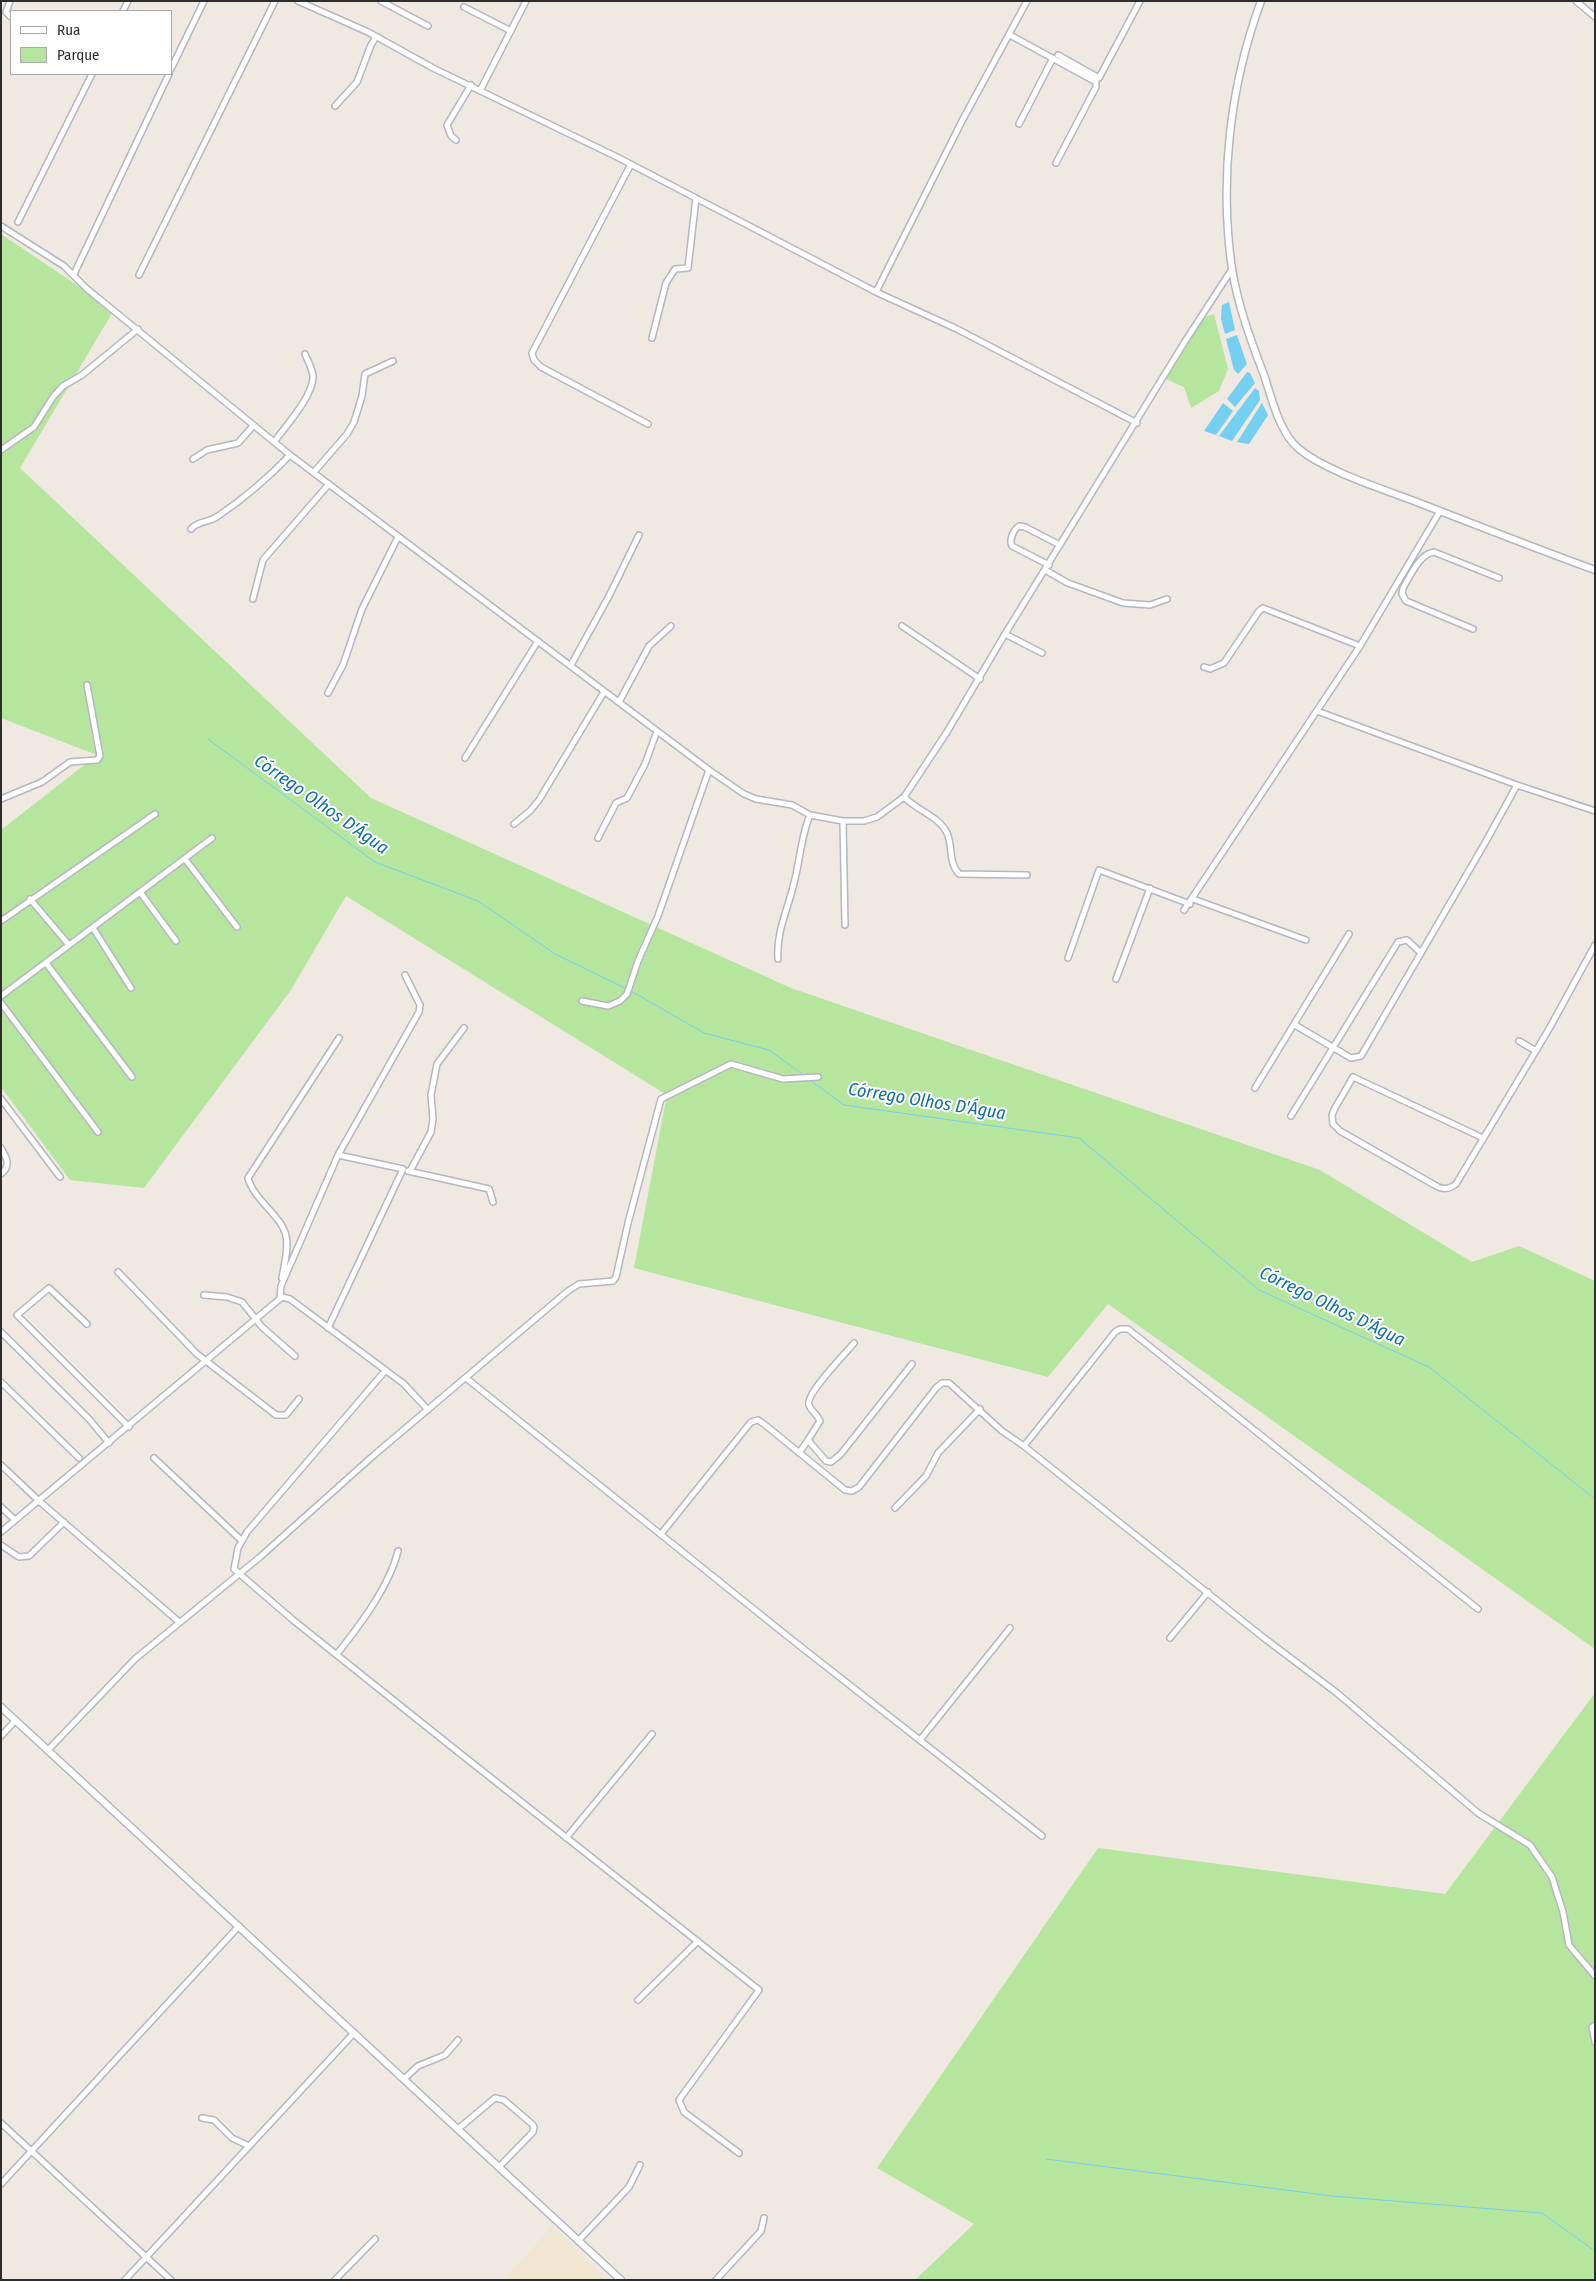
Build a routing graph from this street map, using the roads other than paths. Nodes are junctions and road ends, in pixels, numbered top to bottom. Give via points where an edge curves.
1 (10, 1) edge
2 (204, 1) edge
3 (275, 1) edge
4 (298, 1) edge
5 (381, 1) edge
6 (526, 1) edge
7 (1027, 1) edge
8 (1140, 1) edge
9 (1261, 1) edge
10 (1576, 1) edge
11 (464, 7) dead end
12 (10, 16) edge
13 (1595, 17) edge
14 (428, 26) dead end
15 (511, 31) junction
16 (1010, 35) junction
17 (376, 37) junction
18 (1058, 55) dead end
19 (1053, 58) junction
20 (172, 67) edge
21 (92, 75) edge
22 (169, 75) edge
23 (471, 84) junction
24 (481, 89) junction
25 (335, 106) dead end
26 (1019, 124) dead end
27 (456, 140) dead end
28 (1056, 163) dead end
29 (631, 164) junction
30 (696, 198) junction
31 (18, 222) dead end
32 (1, 226) edge
33 (1232, 269) junction
34 (74, 274) junction
35 (139, 275) dead end
36 (876, 292) junction
37 (138, 329) junction
38 (652, 338) dead end
39 (305, 354) dead end
40 (393, 361) dead end
41 (1137, 423) junction
42 (648, 424) dead end
43 (253, 426) junction
44 (274, 442) junction
45 (1, 450) edge
46 (290, 455) junction
47 (193, 459) dead end
48 (314, 472) junction
49 (329, 484) junction
50 (1440, 511) junction
51 (191, 529) dead end
52 (639, 535) dead end
53 (398, 537) junction
54 (1060, 545) junction
55 (1047, 568) junction
56 (1404, 570) junction
57 (1595, 570) edge
58 (1412, 574) junction
59 (1499, 578) dead end
60 (253, 599) dead end
61 (1167, 599) dead end
62 (671, 626) dead end
63 (902, 626) dead end
64 (1473, 629) dead end
65 (1005, 634) junction
66 (538, 641) junction
67 (1360, 646) junction
68 (1042, 653) dead end
69 (571, 665) junction
70 (1204, 668) dead end
71 (980, 679) junction
72 (87, 685) dead end
73 (604, 692) junction
74 (328, 693) dead end
75 (619, 702) junction
76 (1317, 712) junction
77 (657, 731) junction
78 (465, 758) dead end
79 (709, 770) junction
80 (1516, 785) junction
81 (904, 797) junction
82 (1, 799) edge
83 (1595, 811) edge
84 (154, 814) dead end
85 (810, 815) junction
86 (843, 821) junction
87 (514, 824) dead end
88 (212, 838) dead end
89 (598, 838) dead end
90 (185, 859) junction
91 (1027, 875) dead end
92 (1150, 888) junction
93 (140, 892) junction
94 (30, 899) junction
95 (1191, 901) junction
96 (1184, 910) dead end
97 (1, 922) edge
98 (845, 925) dead end
99 (237, 927) dead end
100 (93, 928) junction
101 (1349, 934) dead end
102 (1306, 940) dead end
103 (176, 941) dead end
104 (69, 945) junction
105 (1595, 945) edge
106 (1420, 953) junction
107 (1068, 958) dead end
108 (778, 959) dead end
109 (46, 963) junction
110 (406, 975) dead end
111 (1116, 979) dead end
112 (131, 988) dead end
113 (1, 996) edge
114 (582, 1002) dead end
115 (1, 1003) edge
116 (1295, 1025) junction
117 (464, 1028) dead end
118 (339, 1038) dead end
119 (1519, 1042) dead end
120 (1334, 1047) junction
121 (1536, 1051) junction
122 (132, 1077) dead end
123 (818, 1077) dead end
124 (1255, 1088) dead end
125 (1, 1099) edge
126 (1291, 1116) dead end
127 (98, 1132) dead end
128 (1483, 1138) junction
129 (1, 1148) edge
130 (338, 1155) junction
131 (403, 1169) junction
132 (410, 1171) junction
133 (1, 1174) edge
134 (60, 1177) dead end
135 (493, 1202) dead end
136 (118, 1272) dead end
137 (280, 1286) junction
138 (204, 1295) dead end
139 (280, 1298) junction
140 (256, 1319) junction
141 (87, 1324) dead end
142 (328, 1328) junction
143 (1, 1332) edge
144 (854, 1343) dead end
145 (295, 1356) dead end
146 (207, 1361) junction
147 (912, 1364) dead end
148 (385, 1371) junction
149 (466, 1378) junction
150 (1, 1382) edge
151 (299, 1399) dead end
152 (980, 1409) junction
153 (428, 1410) junction
154 (129, 1427) junction
155 (808, 1440) junction
156 (110, 1443) junction
157 (1024, 1446) junction
158 (799, 1453) junction
159 (79, 1458) dead end
160 (154, 1458) dead end
161 (1, 1465) edge
162 (39, 1501) junction
163 (1, 1507) edge
164 (895, 1508) dead end
165 (15, 1520) junction
166 (64, 1522) junction
167 (1, 1532) edge
168 (661, 1534) junction
169 (241, 1540) junction
170 (1, 1545) edge
171 (398, 1551) dead end
172 (238, 1574) junction
173 (1208, 1592) junction
174 (1478, 1609) dead end
175 (178, 1621) junction
176 (1010, 1628) dead end
177 (1170, 1638) dead end
178 (337, 1654) junction
179 (1, 1707) edge
180 (16, 1721) junction
181 (652, 1734) dead end
182 (1, 1736) edge
183 (920, 1740) junction
184 (48, 1750) junction
185 (1042, 1836) dead end
186 (566, 1838) junction
187 (239, 1926) junction
188 (698, 1941) junction
189 (1595, 1976) edge
190 (638, 2000) dead end
191 (1595, 2025) edge
192 (354, 2033) junction
193 (458, 2040) dead end
194 (1595, 2042) edge
195 (404, 2079) junction
196 (202, 2118) dead end
197 (1, 2123) edge
198 (458, 2130) junction
199 (249, 2146) junction
200 (32, 2151) junction
201 (739, 2153) dead end
202 (640, 2166) dead end
203 (499, 2167) junction
204 (1, 2184) edge
205 (764, 2218) dead end
206 (375, 2239) dead end
207 (578, 2241) junction
208 (147, 2257) junction
209 (125, 2280) edge
210 (171, 2280) edge
211 (335, 2280) edge
212 (621, 2280) edge
213 (716, 2280) edge

1 - 12 street via 6,12
2 - 20 street
3 - 35 street
4 - 17 street
5 - 14 street
6 - 15 street
7 - 16 street
8 - 18 street via 1100,78
9 - 33 street via 1241,68 1233,110 1226,178
10 - 13 street
11 - 15 street
15 - 24 street
16 - 19 street
16 - 36 street via 962,121
17 - 23 street
17 - 25 street via 357,82
19 - 26 street
19 - 28 street via 1091,78 1096,85
21 - 31 street
22 - 34 street
23 - 24 street
23 - 27 street via 446,125
24 - 29 street
29 - 30 street
29 - 42 street via 532,353 541,367
30 - 36 street
30 - 38 street via 688,268 675,269 666,283
32 - 34 street
33 - 41 street
33 - 50 street via 1253,346 1292,442 1325,464
34 - 37 street via 86,288
36 - 41 street via 957,329
37 - 43 street
37 - 45 street via 82,376 63,386 34,427
39 - 44 street via 313,376 311,388
40 - 48 street via 365,374 354,422
41 - 54 street
43 - 44 street
43 - 47 street via 238,442 206,450
44 - 46 street
46 - 48 street
46 - 51 street via 228,510
48 - 49 street
49 - 53 street
49 - 60 street via 264,560
50 - 56 street
50 - 57 street
52 - 69 street
53 - 66 street
53 - 74 street via 362,609 343,665
54 - 55 street
54 - 55 street via 1025,527 1015,529 1010,541 1015,549
55 - 61 street via 1068,583 1123,603 1150,606
55 - 65 street
56 - 58 street
56 - 67 street
58 - 59 street via 1423,558 1434,552
58 - 64 street via 1403,588 1406,601
62 - 75 street via 649,646
63 - 71 street
65 - 68 street
65 - 71 street
66 - 69 street
66 - 78 street
67 - 70 street via 1263,608 1224,664
67 - 76 street
69 - 73 street
71 - 81 street
72 - 82 street via 100,756 97,760 70,762 42,782
73 - 75 street
73 - 87 street via 539,800
75 - 77 street
76 - 80 street
76 - 95 street
77 - 79 street
77 - 89 street via 645,764 627,798 616,803
79 - 85 street via 744,794 792,805
79 - 114 street via 627,994 608,1006
80 - 83 street
80 - 106 street
81 - 86 street via 877,816 864,821
81 - 91 street via 945,830 958,874
84 - 94 street
85 - 86 street
85 - 108 street via 793,890 780,929
86 - 98 street
88 - 90 street
90 - 93 street
90 - 99 street
92 - 95 street
92 - 107 street via 1099,870
92 - 111 street
93 - 100 street
93 - 103 street
94 - 97 street
94 - 104 street
95 - 96 street
95 - 102 street
100 - 104 street
100 - 112 street
101 - 116 street
104 - 109 street
105 - 121 street
106 - 120 street via 1361,1056 1352,1058
106 - 120 street via 1408,940 1398,942
109 - 113 street
109 - 122 street
110 - 130 street via 420,1005 419,1012
115 - 127 street
116 - 120 street
116 - 124 street
117 - 132 street via 437,1064 431,1095 432,1132
118 - 137 street via 248,1178 285,1232
119 - 121 street
120 - 126 street
121 - 128 street
123 - 149 street via 783,1079 731,1064 661,1099 616,1278 609,1282 579,1284 568,1291
125 - 134 street
128 - 128 street via 1456,1184 1443,1189 1340,1131 1333,1124 1332,1115 1353,1077
129 - 133 street via 8,1161 7,1169
130 - 131 street
130 - 137 street
131 - 132 street
131 - 142 street
132 - 135 street via 489,1189
136 - 146 street
137 - 139 street
138 - 140 street via 238,1300 250,1309
139 - 140 street
139 - 142 street via 288,1298
140 - 145 street
140 - 146 street
141 - 154 street via 49,1288 17,1315
142 - 148 street
143 - 156 street
144 - 155 street via 809,1400 820,1421
146 - 151 street via 278,1416 286,1415
146 - 154 street
147 - 155 street via 832,1462 820,1456
148 - 153 street via 409,1388
148 - 169 street
149 - 153 street
149 - 168 street
150 - 159 street
152 - 157 street via 1002,1431
152 - 158 street via 952,1385 942,1383 859,1487 852,1491 845,1490
152 - 164 street via 938,1453 926,1476
153 - 172 street
154 - 156 street
155 - 158 street
156 - 162 street
157 - 173 street
157 - 174 street via 1115,1332 1128,1329
158 - 168 street via 758,1420 751,1422
160 - 169 street
161 - 162 street
162 - 165 street
162 - 166 street
163 - 165 street
165 - 167 street
166 - 170 street via 29,1556 19,1557
166 - 175 street
168 - 183 street
169 - 172 street via 233,1563
171 - 178 street via 393,1567 366,1615
172 - 175 street
172 - 178 street
173 - 177 street
173 - 189 street via 1337,1692 1478,1813 1530,1845 1552,1877 1569,1945
175 - 184 street via 135,1659
176 - 183 street
178 - 186 street
179 - 180 street
180 - 182 street
180 - 184 street
181 - 186 street
183 - 185 street
184 - 187 street
186 - 188 street
187 - 192 street
187 - 200 street
188 - 190 street
188 - 201 street via 759,1990 679,2100 684,2112
191 - 194 street via 1592,2027
192 - 195 street
192 - 199 street
193 - 195 street via 446,2055 418,2066
195 - 198 street
196 - 199 street via 212,2119 232,2138
197 - 200 street
198 - 203 street
198 - 203 street via 495,2098 504,2100 532,2124 533,2132
199 - 208 street
200 - 204 street
200 - 208 street
202 - 207 street via 629,2186
203 - 207 street
205 - 213 street via 761,2230
206 - 211 street
207 - 212 street
208 - 209 street
208 - 210 street

